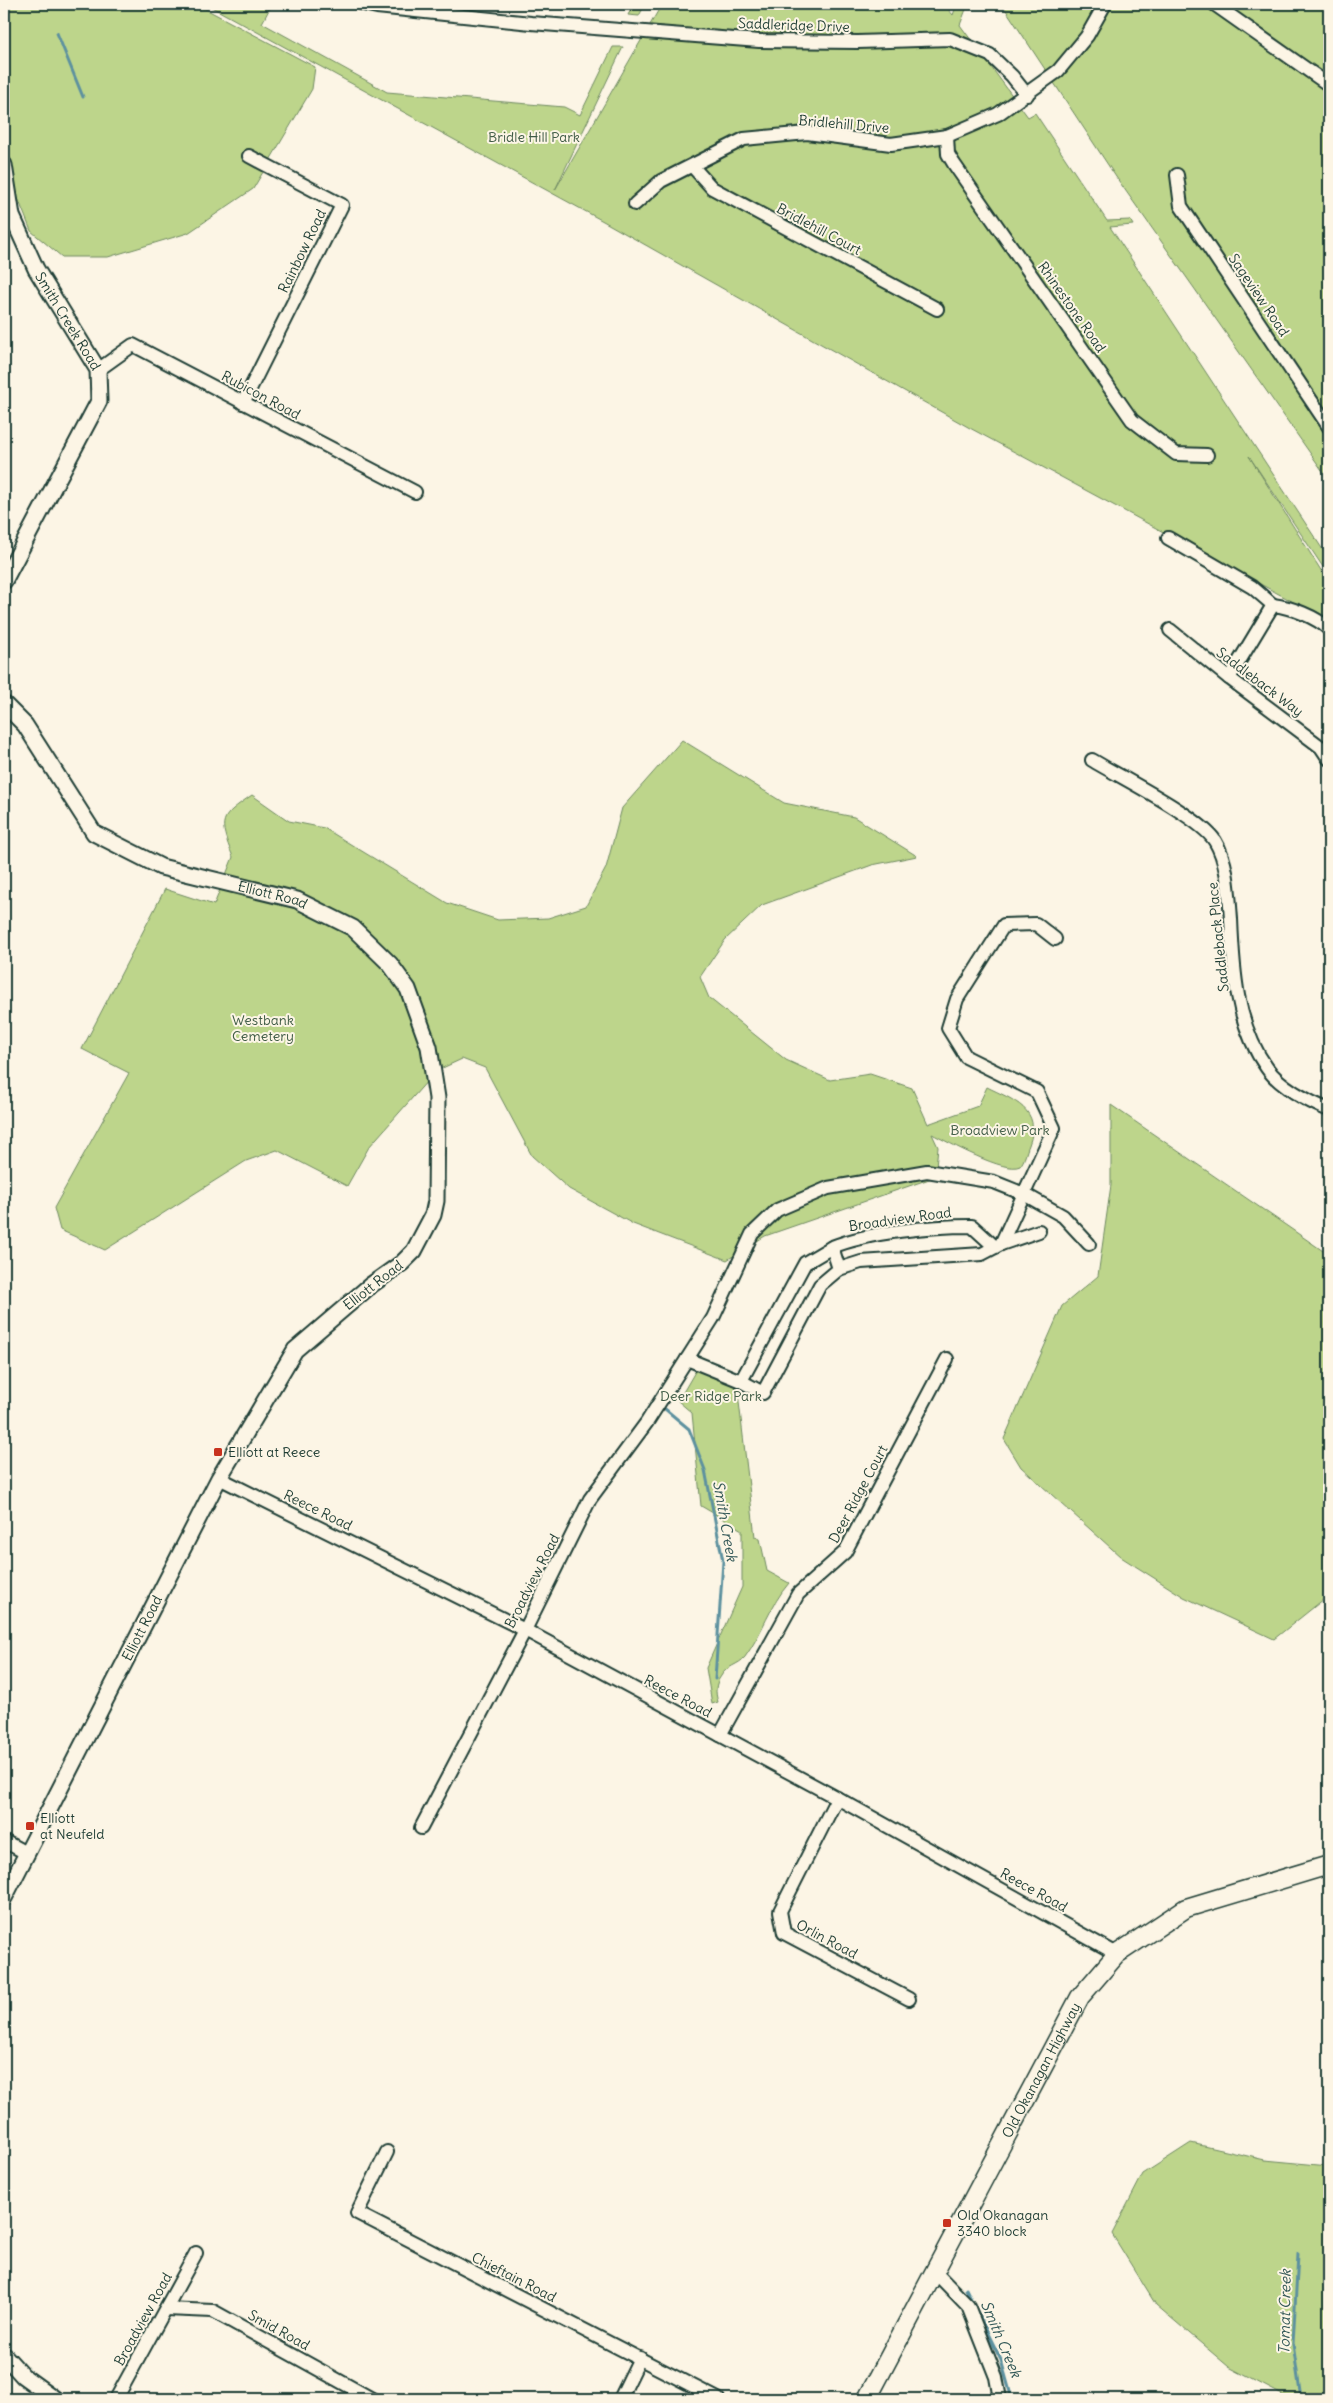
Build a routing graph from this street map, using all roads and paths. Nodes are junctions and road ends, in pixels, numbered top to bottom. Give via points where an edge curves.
1 (363, 4) edge
2 (1105, 4) edge
3 (1214, 4) edge
4 (1329, 85) edge
5 (1026, 95) junction
6 (948, 136) junction
7 (249, 156) dead end
8 (4, 164) edge
9 (692, 167) junction
10 (1177, 175) dead end
11 (635, 204) dead end
12 (937, 310) dead end
13 (98, 370) junction
14 (243, 403) junction
15 (1329, 427) edge
16 (1207, 455) dead end
17 (415, 492) dead end
18 (1168, 538) dead end
19 (4, 581) edge
20 (1273, 605) junction
21 (1329, 629) edge
22 (1170, 630) dead end
23 (1229, 678) junction
24 (4, 704) edge
25 (1329, 759) edge
26 (1092, 760) dead end
27 (1055, 939) dead end
28 (1329, 1110) edge
29 (1024, 1194) junction
30 (1039, 1231) dead end
31 (1089, 1244) dead end
32 (998, 1246) junction
33 (832, 1247) junction
34 (839, 1269) junction
35 (687, 1359) junction
36 (947, 1359) dead end
37 (741, 1381) junction
38 (219, 1478) junction
39 (525, 1630) junction
40 (720, 1735) junction
41 (837, 1798) junction
42 (421, 1828) dead end
43 (4, 1841) edge
44 (26, 1853) junction
45 (1329, 1865) edge
46 (4, 1898) edge
47 (1117, 1954) junction
48 (909, 1999) dead end
49 (387, 2152) dead end
50 (196, 2253) dead end
51 (934, 2271) junction
52 (166, 2309) junction
53 (4, 2355) edge
54 (640, 2358) junction
55 (55, 2399) edge
56 (116, 2399) edge
57 (372, 2399) edge
58 (620, 2399) edge
59 (718, 2399) edge
60 (867, 2399) edge
61 (1000, 2399) edge

1 - 5 street, Saddleridge Drive via 531,23 759,40 858,42 950,39 990,55
2 - 5 street, Bridlehill Drive via 1087,36 1058,71
3 - 4 street
5 - 6 street, Bridlehill Drive via 998,114
6 - 9 street, Bridlehill Drive via 891,144 807,133 744,139
6 - 16 street, Rhinestone Road via 948,154 954,164 1132,420 1176,454
7 - 14 street, Rainbow Road via 342,205
8 - 13 street, Smith Creek Road via 12,216 36,269
9 - 11 street, Bridlehill Drive via 661,181
9 - 12 street, Bridlehill Court via 712,188
10 - 15 street, Sageview Road via 1181,206
13 - 14 street, Rubicon Road via 133,345
13 - 19 street, Smith Creek Road via 99,401
14 - 17 street, Rubicon Road
18 - 20 street via 1252,587
20 - 21 street via 1323,623
20 - 23 street
22 - 23 street, Saddleback Way
23 - 25 street, Saddleback Way via 1321,747
24 - 38 street, Elliott Road via 25,725 94,833 161,867 296,900 353,928 390,964 408,989 429,1047 437,1098 436,1201 424,1236 402,1264 370,1285 295,1350
26 - 28 street, Saddleback Place via 1200,824 1216,841 1228,881 1233,962 1246,1031 1267,1070 1304,1099
27 - 29 street via 1036,924 1004,925 957,999 948,1028 966,1057 1036,1092 1054,1128
29 - 31 street, Broadview Road via 1063,1216
29 - 32 street
29 - 35 street, Broadview Road via 994,1182 927,1171 828,1188 778,1210 752,1234 713,1318
30 - 32 street
32 - 33 street, Broadview Road via 972,1226 955,1226 852,1239
32 - 34 street via 982,1254 861,1262
33 - 34 street
33 - 37 street, Broadview Road via 805,1263
34 - 37 street via 820,1285 763,1394
35 - 37 street
35 - 39 street, Broadview Road via 590,1499
36 - 40 street, Deer Ridge Court via 844,1552 798,1594
38 - 39 street, Reece Road
38 - 44 street, Elliott Road
39 - 40 street, Reece Road
39 - 42 street, Broadview Road
40 - 41 street, Reece Road
41 - 47 street, Reece Road
41 - 48 street, Orlin Road via 780,1911 784,1933
43 - 44 street
44 - 46 street, Elliott Road
45 - 47 main road, Old Okanagan Highway via 1186,1908
47 - 51 main road, Old Okanagan Highway via 1080,1997
49 - 54 street, Chieftain Road via 357,2213
50 - 52 street, Broadview Road
51 - 60 main road, Old Okanagan Highway
51 - 61 street via 968,2306 996,2376
52 - 56 street, Broadview Road
52 - 57 street, Smid Road via 213,2310
53 - 55 street via 23,2376
54 - 58 street
54 - 59 street, Chieftain Road

